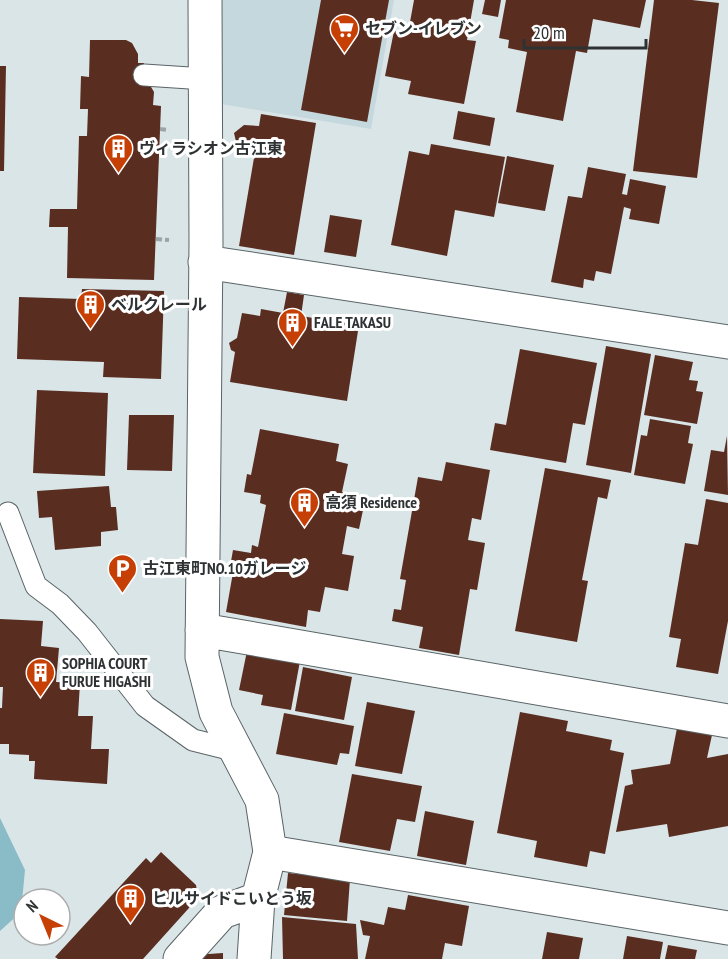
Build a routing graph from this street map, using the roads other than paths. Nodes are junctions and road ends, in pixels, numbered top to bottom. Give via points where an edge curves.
1 (205, 0) edge
2 (144, 75) dead end
3 (205, 79) junction
4 (205, 262) junction
5 (728, 342) edge
6 (8, 513) dead end
7 (202, 630) junction
8 (728, 722) edge
9 (237, 751) junction
10 (270, 852) junction
11 (258, 899) junction
12 (728, 928) edge
13 (180, 959) edge
14 (254, 959) edge

1 - 3 street
2 - 3 lane
3 - 4 street
4 - 5 street
4 - 7 street
6 - 9 lane via 36,586 87,632 145,706 193,740
7 - 8 street
7 - 9 street via 202,657 216,712
9 - 10 street via 262,800
10 - 11 street
10 - 12 street
11 - 13 street via 222,912
11 - 14 street

